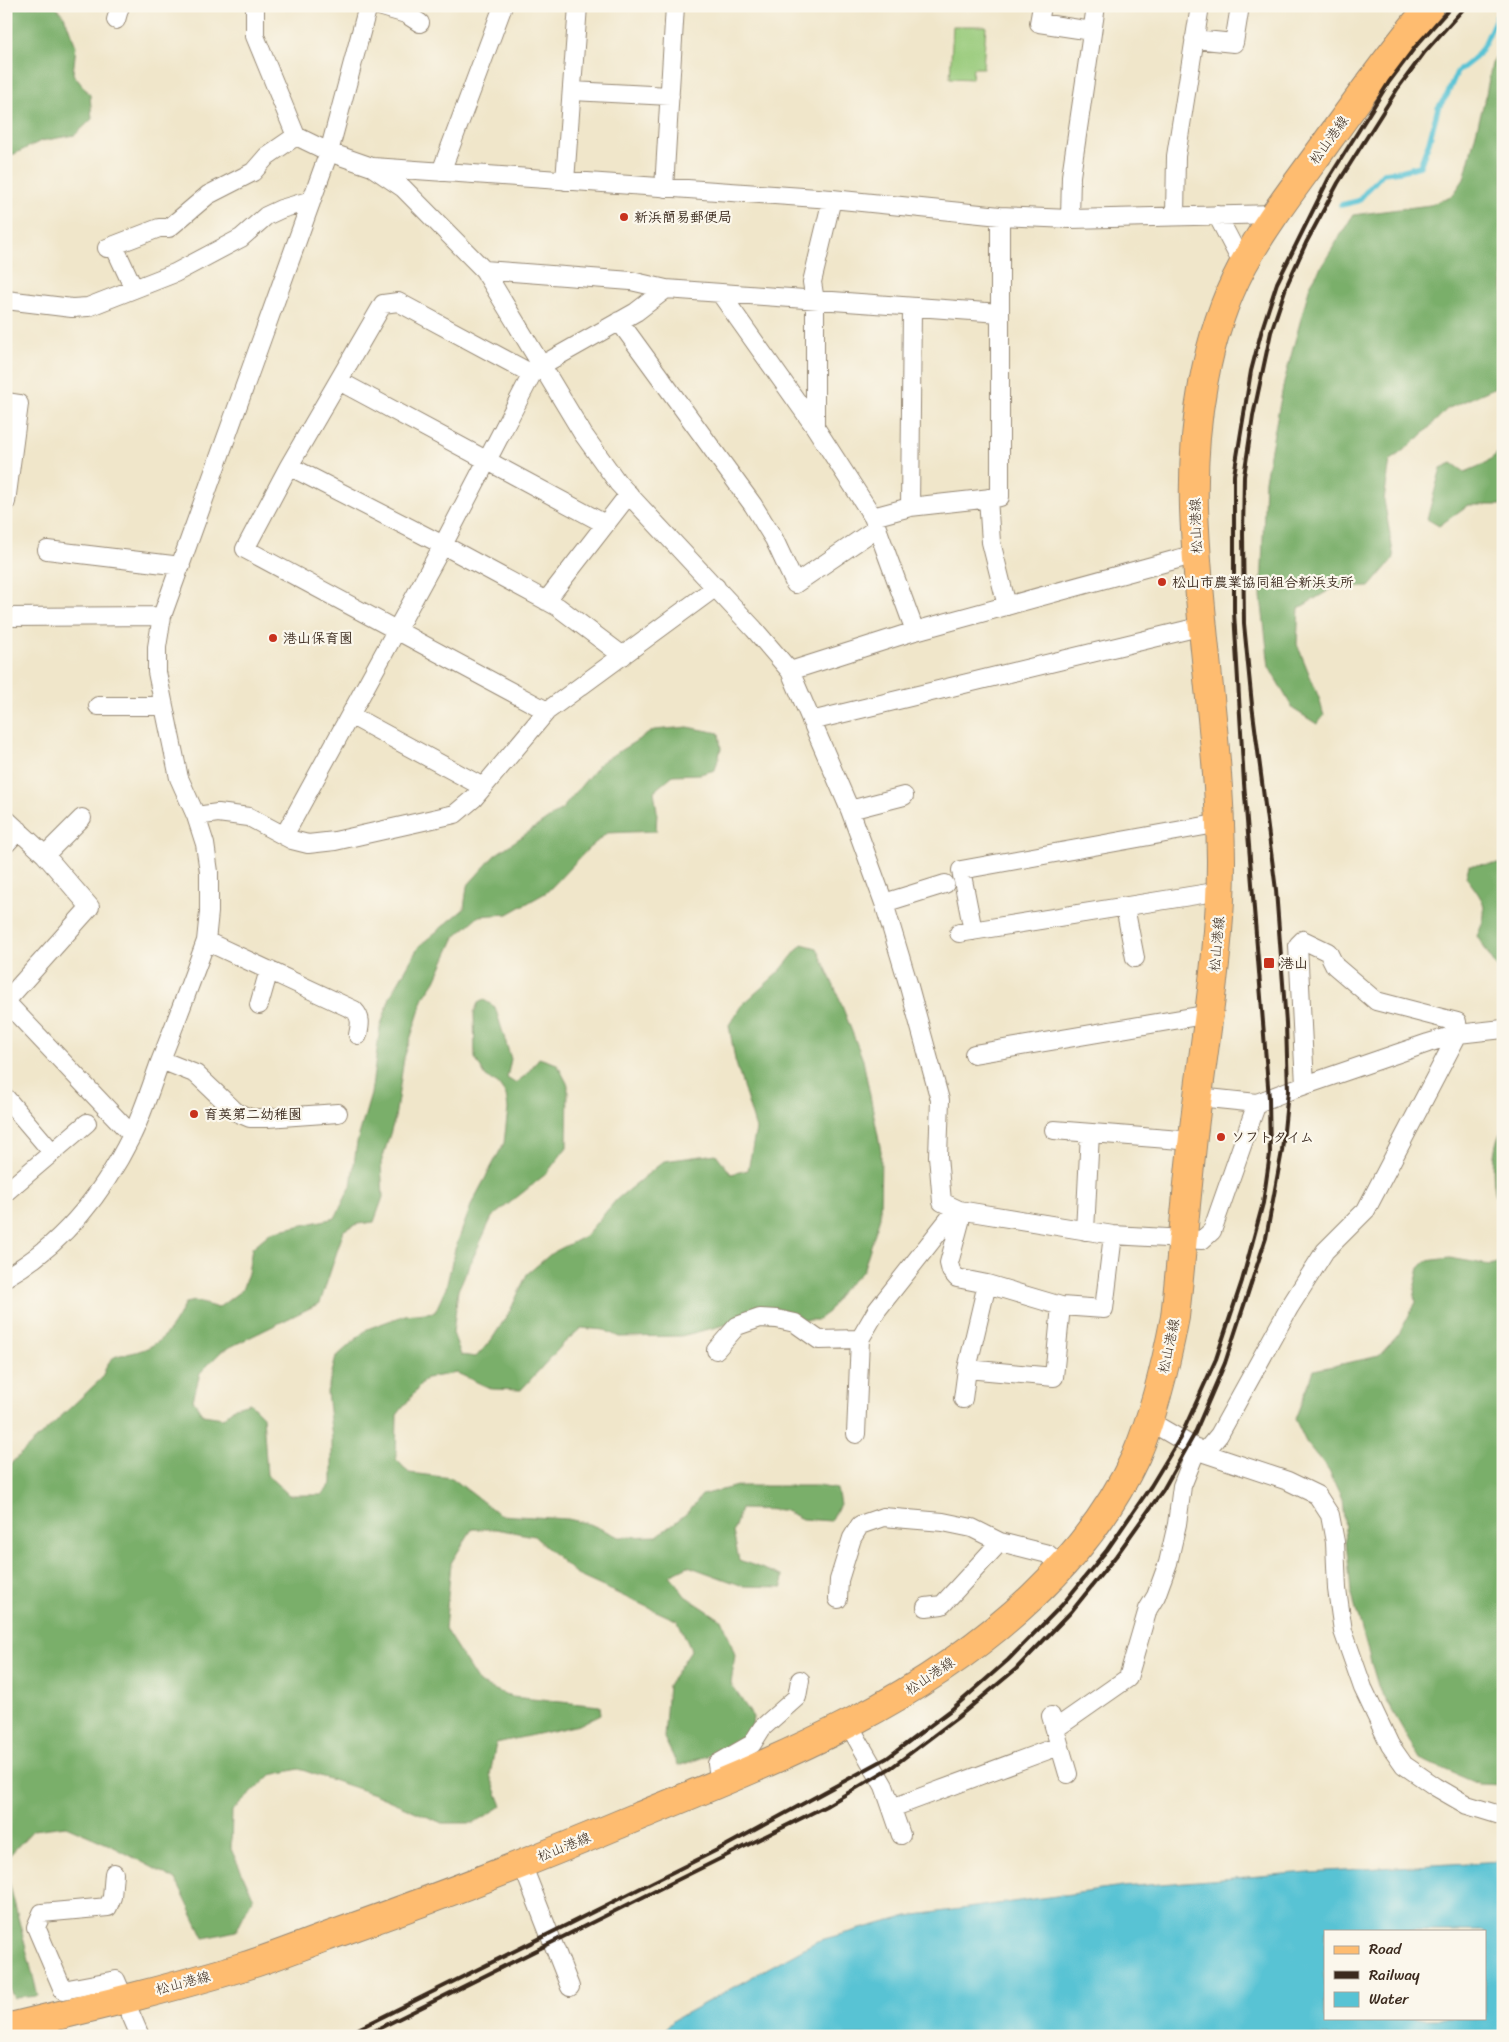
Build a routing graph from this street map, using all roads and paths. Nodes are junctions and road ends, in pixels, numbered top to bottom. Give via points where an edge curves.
1 (255, 6) edge
2 (368, 6) edge
3 (379, 6) edge
4 (503, 6) edge
5 (578, 6) edge
6 (675, 6) edge
7 (1042, 6) edge
8 (1096, 6) edge
9 (1200, 6) edge
10 (1240, 6) edge
11 (1430, 6) edge
12 (420, 23) dead end
13 (1092, 31) junction
14 (1194, 39) junction
15 (572, 91) junction
16 (670, 96) junction
17 (296, 136) junction
18 (329, 152) junction
19 (372, 167) junction
20 (441, 172) junction
21 (565, 181) junction
22 (664, 188) junction
23 (832, 199) junction
24 (312, 200) junction
25 (1276, 214) junction
26 (1217, 215) junction
27 (1000, 216) junction
28 (1175, 216) junction
29 (1070, 219) junction
30 (1243, 265) junction
31 (484, 270) junction
32 (134, 289) junction
33 (666, 289) junction
34 (720, 293) junction
35 (6, 300) edge
36 (815, 300) junction
37 (912, 307) junction
38 (1000, 313) junction
39 (620, 321) junction
40 (537, 369) junction
41 (338, 381) junction
42 (6, 402) edge
43 (815, 427) junction
44 (487, 460) junction
45 (289, 466) junction
46 (629, 494) junction
47 (988, 498) junction
48 (6, 502) edge
49 (910, 507) junction
50 (875, 523) junction
51 (605, 524) junction
52 (442, 545) junction
53 (47, 550) dead end
54 (1196, 554) junction
55 (181, 566) junction
56 (716, 587) junction
57 (546, 601) junction
58 (1008, 606) junction
59 (162, 616) junction
60 (6, 617) edge
61 (1203, 626) junction
62 (397, 630) junction
63 (915, 631) junction
64 (623, 656) junction
65 (790, 671) junction
66 (98, 706) dead end
67 (164, 706) junction
68 (547, 711) junction
69 (350, 715) junction
70 (811, 721) junction
71 (484, 787) junction
72 (904, 796) dead end
73 (850, 810) junction
74 (196, 816) junction
75 (82, 818) dead end
76 (1221, 823) junction
77 (12, 825) edge
78 (284, 836) junction
79 (6, 844) edge
80 (45, 855) junction
81 (945, 884) dead end
82 (1221, 891) junction
83 (884, 902) junction
84 (1125, 907) junction
85 (206, 941) junction
86 (1135, 958) dead end
87 (269, 970) junction
88 (6, 1002) edge
89 (259, 1004) dead end
90 (1210, 1014) junction
91 (1503, 1029) edge
92 (1458, 1034) junction
93 (358, 1035) dead end
94 (974, 1054) dead end
95 (161, 1060) junction
96 (1305, 1085) junction
97 (1198, 1097) junction
98 (6, 1098) edge
99 (1257, 1103) junction
100 (338, 1113) dead end
101 (87, 1123) dead end
102 (1054, 1130) dead end
103 (1090, 1133) junction
104 (132, 1135) junction
105 (1193, 1141) junction
106 (52, 1152) junction
107 (6, 1192) edge
108 (959, 1210) junction
109 (1085, 1231) junction
110 (1113, 1235) junction
111 (1182, 1240) junction
112 (6, 1277) edge
113 (987, 1284) junction
114 (1061, 1306) junction
115 (860, 1339) junction
116 (716, 1350) dead end
117 (967, 1369) junction
118 (963, 1399) dead end
119 (1150, 1421) junction
120 (856, 1434) dead end
121 (1200, 1450) junction
122 (1000, 1542) junction
123 (1061, 1566) junction
124 (838, 1599) dead end
125 (926, 1608) dead end
126 (800, 1680) dead end
127 (849, 1725) junction
128 (1059, 1746) junction
129 (1068, 1774) dead end
130 (720, 1783) junction
131 (892, 1808) junction
132 (1503, 1816) edge
133 (901, 1835) dead end
134 (522, 1864) junction
135 (114, 1873) dead end
136 (570, 1987) dead end
137 (124, 1999) junction
138 (6, 2028) edge
139 (140, 2036) edge

1 - 17 street via 255,36
2 - 18 street
3 - 12 street via 406,14
4 - 20 street
5 - 15 street
6 - 16 street
7 - 13 street via 1040,23
8 - 13 street
9 - 14 street
10 - 14 street via 1234,44
11 - 25 main road, 松山港線 via 1404,36
13 - 29 street via 1071,176
14 - 28 street via 1176,156
15 - 16 street
15 - 21 street
16 - 22 street
17 - 18 street
17 - 32 street via 267,156 253,172 208,195 169,228 159,228 110,247
18 - 19 street
18 - 24 street
19 - 20 street
19 - 31 street via 403,188
20 - 21 street
21 - 22 street
22 - 23 street
23 - 27 street
23 - 36 street via 812,282
24 - 32 street via 266,216 224,249
24 - 55 street
25 - 26 street
25 - 30 main road, 松山港線
26 - 28 street
26 - 30 street
27 - 29 street
27 - 38 street
28 - 29 street
30 - 54 main road, 松山港線 via 1210,350 1200,406 1195,468
31 - 33 street via 631,282
31 - 40 street
32 - 35 street via 80,308
33 - 34 street
33 - 39 street
34 - 36 street
34 - 43 street
36 - 37 street
36 - 43 street
37 - 38 street
37 - 49 street
38 - 47 street via 1000,497
39 - 40 street
39 - 50 street via 753,505 774,539 795,584
40 - 41 street via 398,302 383,304
40 - 44 street
40 - 46 street
41 - 44 street
41 - 45 street
42 - 48 street via 18,404
43 - 50 street
44 - 51 street
44 - 52 street
45 - 52 street
45 - 62 street via 245,549
46 - 51 street
46 - 56 street
47 - 49 street
47 - 58 street via 991,542
49 - 50 street
50 - 63 street
51 - 57 street
52 - 57 street
52 - 62 street
53 - 55 street
54 - 58 street
54 - 61 main road, 松山港線
55 - 59 street
56 - 64 street
56 - 65 street
57 - 64 street
58 - 63 street
59 - 60 street
59 - 67 street via 157,672
61 - 70 street
61 - 76 main road, 松山港線
62 - 68 street
62 - 69 street
63 - 65 street
64 - 68 street
65 - 70 street
66 - 67 street
67 - 74 street via 179,778
68 - 71 street
69 - 71 street
69 - 78 street
70 - 73 street
71 - 78 street via 455,814 335,841 308,844
72 - 73 street
73 - 83 street
74 - 78 street via 218,813 249,817
74 - 85 street via 209,872
75 - 80 street
76 - 82 main road, 松山港線
76 - 84 street via 961,870 966,932
77 - 79 street
77 - 80 street
80 - 88 street via 90,907
81 - 83 street
82 - 84 street
82 - 90 main road, 松山港線
83 - 108 street via 940,1100 938,1156 942,1202
84 - 86 street
85 - 87 street
85 - 95 street
87 - 89 street
87 - 93 street via 354,1010 361,1022
88 - 104 street
90 - 94 street
90 - 97 main road, 松山港線
91 - 92 street
92 - 96 street
92 - 96 street via 1457,1022 1376,1001 1335,966 1328,952 1303,940 1298,945
92 - 121 street via 1366,1210 1325,1252 1289,1308 1219,1435
95 - 100 street via 196,1074 236,1112 250,1118
95 - 104 street
96 - 99 street
97 - 99 street
97 - 105 main road, 松山港線
98 - 106 street
99 - 111 street via 1212,1231 1202,1240
101 - 106 street
102 - 103 street
103 - 105 street
103 - 109 street
104 - 112 street via 110,1174 75,1220 43,1252
105 - 111 main road, 松山港線
106 - 107 street
108 - 109 street
108 - 113 street via 960,1222 949,1263 951,1271 957,1278
108 - 115 street via 877,1310
109 - 110 street
110 - 111 street
110 - 114 street via 1104,1309
111 - 119 main road, 松山港線 via 1175,1317
113 - 114 street
113 - 117 street
114 - 117 street via 1054,1377
115 - 116 street via 819,1340 795,1323 760,1318 737,1326
115 - 120 street
117 - 118 street
119 - 121 street
119 - 123 main road, 松山港線 via 1121,1484 1101,1516
121 - 128 street via 1182,1486 1168,1563 1148,1609 1128,1678 1053,1722
121 - 132 street via 1288,1481 1317,1495 1330,1515 1343,1631 1363,1688 1390,1745 1404,1765 1436,1787 1467,1805
122 - 123 street via 1048,1554
122 - 124 street via 972,1528 883,1517 860,1526 852,1538 839,1580
122 - 125 street via 942,1605
123 - 127 main road, 松山港線 via 1036,1594 976,1644 887,1705
126 - 130 street via 797,1697 762,1728 752,1744 717,1764
127 - 130 main road, 松山港線
127 - 131 street via 884,1786
128 - 129 street
128 - 131 street
130 - 134 main road, 松山港線
131 - 133 street
134 - 136 street
134 - 137 main road, 松山港線 via 245,1966
135 - 137 street via 108,1907 42,1913 36,1927 64,1990 116,1980
137 - 138 main road, 松山港線
137 - 139 street

